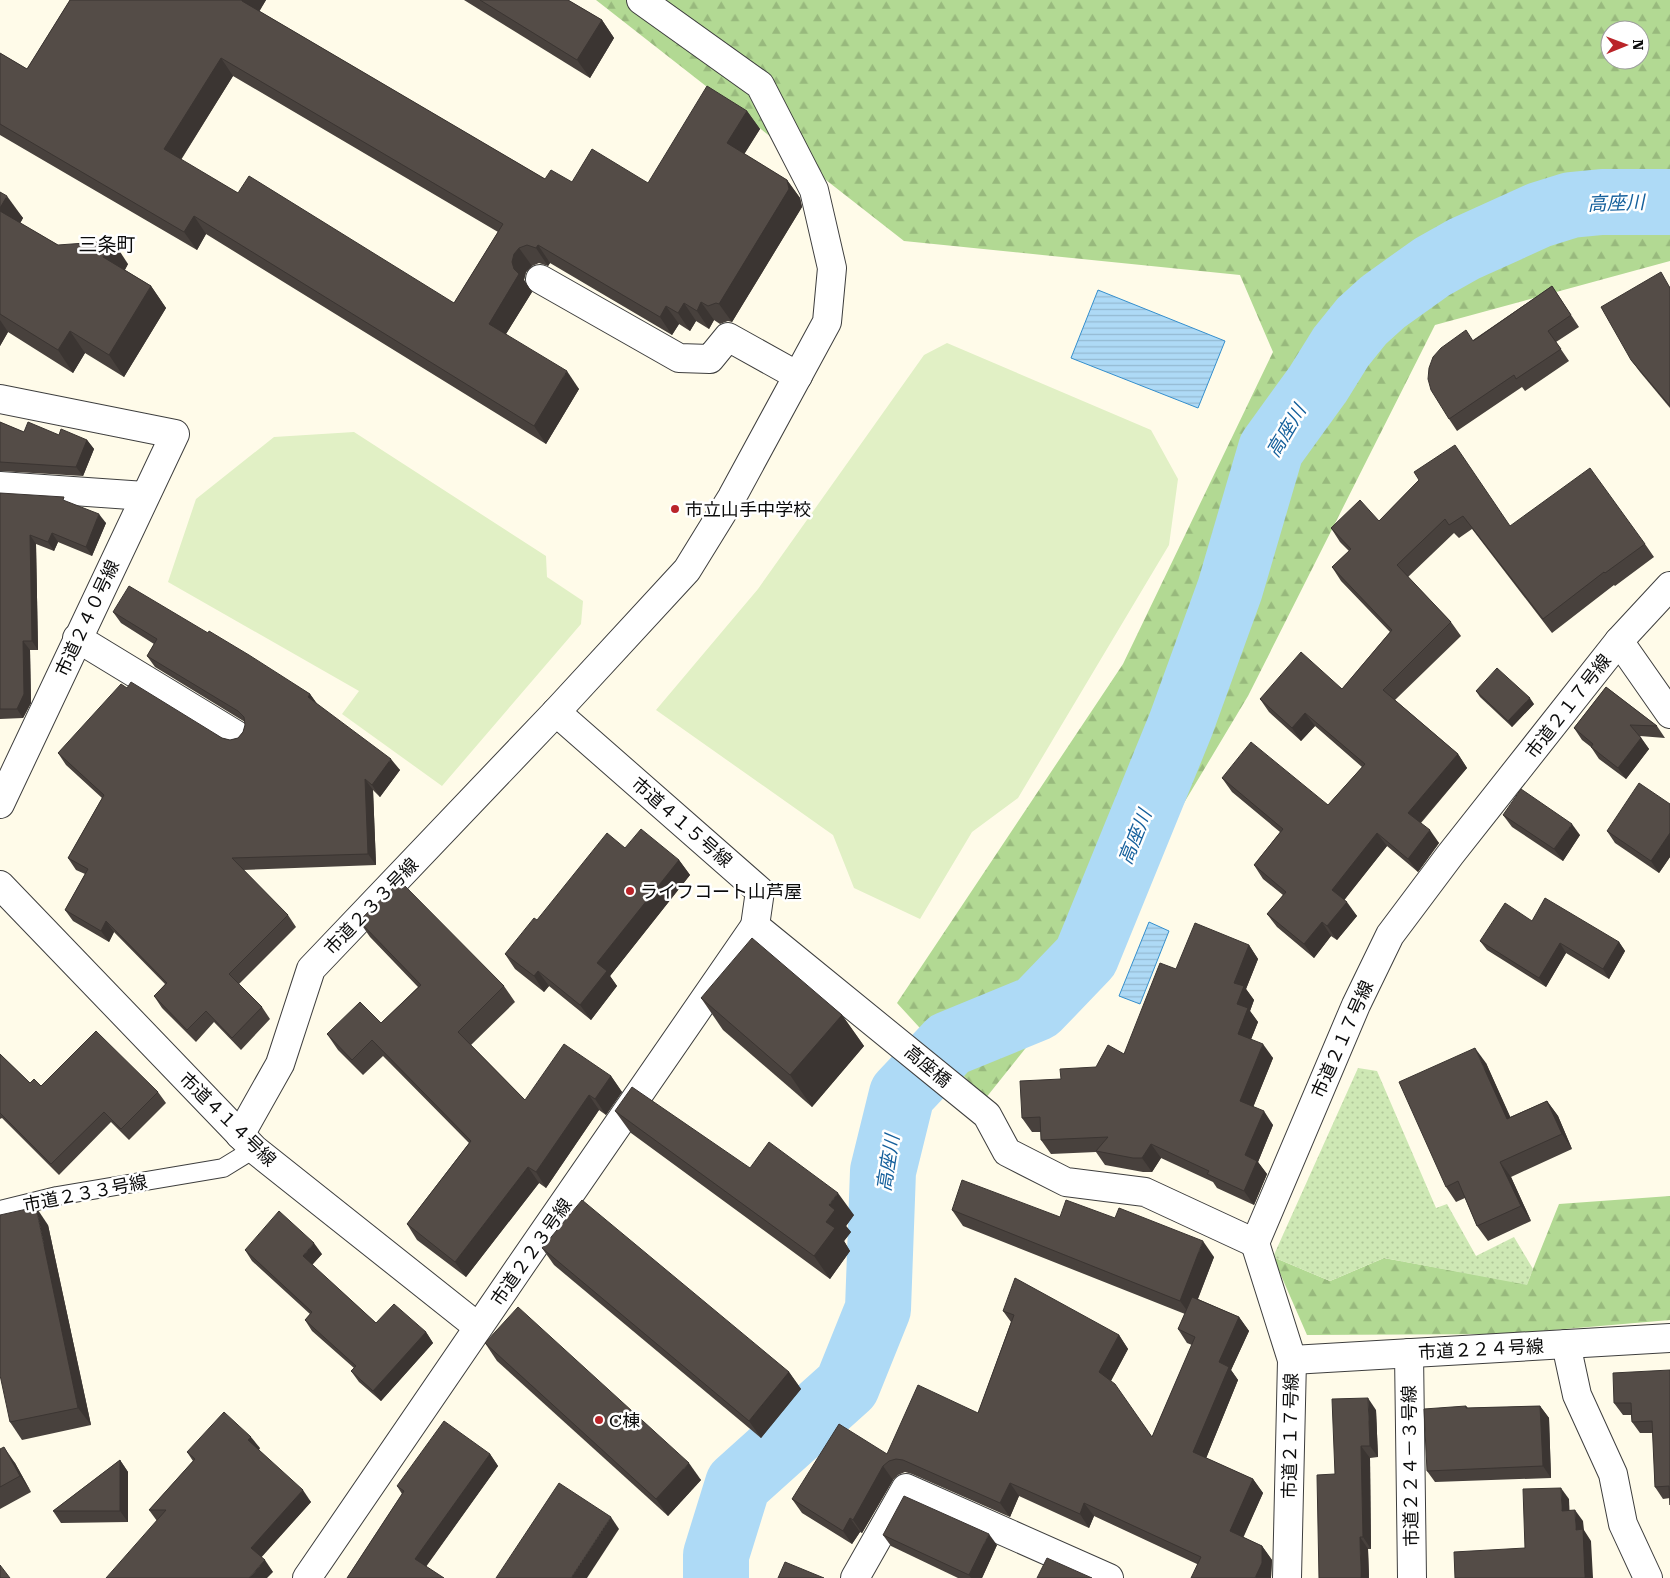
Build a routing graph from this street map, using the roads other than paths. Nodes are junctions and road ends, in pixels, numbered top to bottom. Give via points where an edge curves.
1 (641, 0) edge
2 (540, 279) dead end
3 (798, 376) junction
4 (0, 399) edge
5 (0, 486) edge
6 (145, 496) junction
7 (1670, 586) edge
8 (77, 638) junction
9 (1619, 641) junction
10 (556, 712) junction
11 (1670, 714) edge
12 (238, 736) edge
13 (0, 804) edge
14 (0, 885) edge
15 (755, 926) junction
16 (247, 1142) junction
17 (0, 1210) edge
18 (1256, 1243) junction
19 (478, 1327) junction
20 (1670, 1338) edge
21 (1566, 1344) junction
22 (1409, 1353) junction
23 (1292, 1360) junction
24 (307, 1578) edge
25 (855, 1578) edge
26 (1109, 1578) edge
27 (1287, 1578) edge
28 (1412, 1578) edge
29 (1648, 1578) edge

1 - 3 street, 市道２３３号線 via 760,85 814,190 832,268 827,322
2 - 3 street via 679,358 710,359 728,337
3 - 10 street, 市道２３３号線 via 732,497 687,570
4 - 6 street, 市道２４０号線 via 175,434
5 - 6 street
6 - 8 street, 市道２４０号線
7 - 9 street, 市道２１７号線
8 - 12 street
8 - 13 street, 市道２４０号線
9 - 11 street
9 - 18 street, 市道２１７号線 via 1390,935 1356,1006
10 - 15 street, 市道４１５号線 via 760,891
10 - 16 street, 市道２３３号線 via 311,969 280,1064
14 - 16 street, 市道４１４号線
15 - 18 street, 高座橋 via 988,1115 1007,1152 1066,1182 1145,1192
15 - 19 street, 市道２２３号線
16 - 17 lane, 市道２３３号線 via 223,1168 58,1196
16 - 19 street, 市道４１４号線
18 - 23 street, 市道２１７号線
19 - 24 street, 市道２２３号線
20 - 21 street, 市道２２４号線
21 - 22 street, 市道２２４号線
21 - 29 street via 1577,1395 1613,1474 1623,1524
22 - 23 street, 市道２２４号線
22 - 28 street, 市道２２４－３号線
23 - 27 street, 市道２１７号線
25 - 26 street via 906,1488

